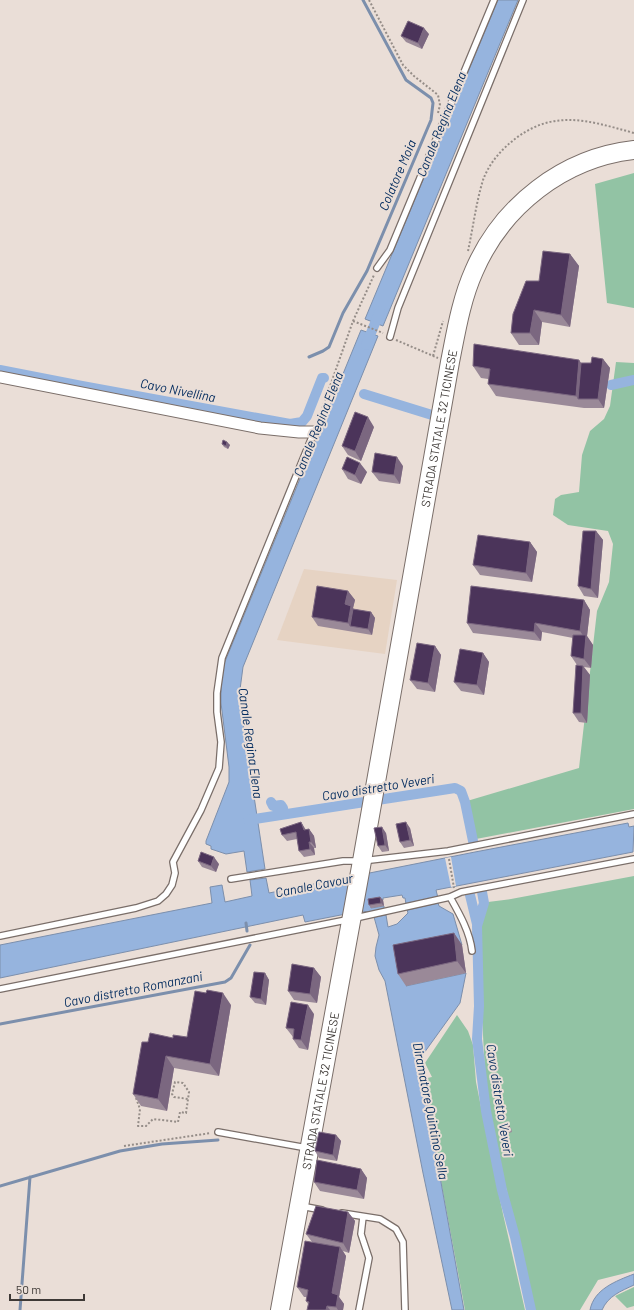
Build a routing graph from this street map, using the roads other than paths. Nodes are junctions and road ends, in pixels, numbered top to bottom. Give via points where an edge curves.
1 (494, 0) edge
2 (523, 0) edge
3 (634, 150) edge
4 (377, 268) road end
5 (390, 337) road end
6 (0, 377) edge
7 (314, 432) joint
8 (634, 814) edge
9 (634, 860) edge
10 (361, 867) junction
11 (231, 879) dead end
12 (450, 897) junction
13 (352, 915) junction
14 (0, 936) edge
15 (472, 951) dead end
16 (0, 989) edge
17 (218, 1132) road end
18 (309, 1148) junction
19 (299, 1206) junction
20 (327, 1211) edge
21 (334, 1212) edge
22 (363, 1216) junction
23 (280, 1310) edge
24 (359, 1310) edge
25 (405, 1310) edge

1 - 4 lane via 390,250
2 - 5 lane via 401,301
3 - 10 main road, STRADA STATALE 32 TICINESE via 607,155 572,167 533,192 511,213 488,243 474,271 461,309 450,362
6 - 7 street via 260,428
7 - 14 lane via 222,658 217,693 221,742 219,768 202,810 173,862 176,873 172,885 158,901 136,908
8 - 10 lane
9 - 12 lane via 461,892
10 - 11 lane via 343,861
10 - 13 main road, STRADA STATALE 32 TICINESE
12 - 13 lane
12 - 15 lane via 466,929
13 - 16 lane
13 - 18 main road, STRADA STATALE 32 TICINESE
17 - 18 lane
18 - 19 main road, STRADA STATALE 32 TICINESE
19 - 20 lane
19 - 23 main road, STRADA STATALE 32 TICINESE
21 - 22 lane
22 - 24 lane via 361,1234 369,1258
22 - 25 lane via 380,1219 396,1229 402,1242

